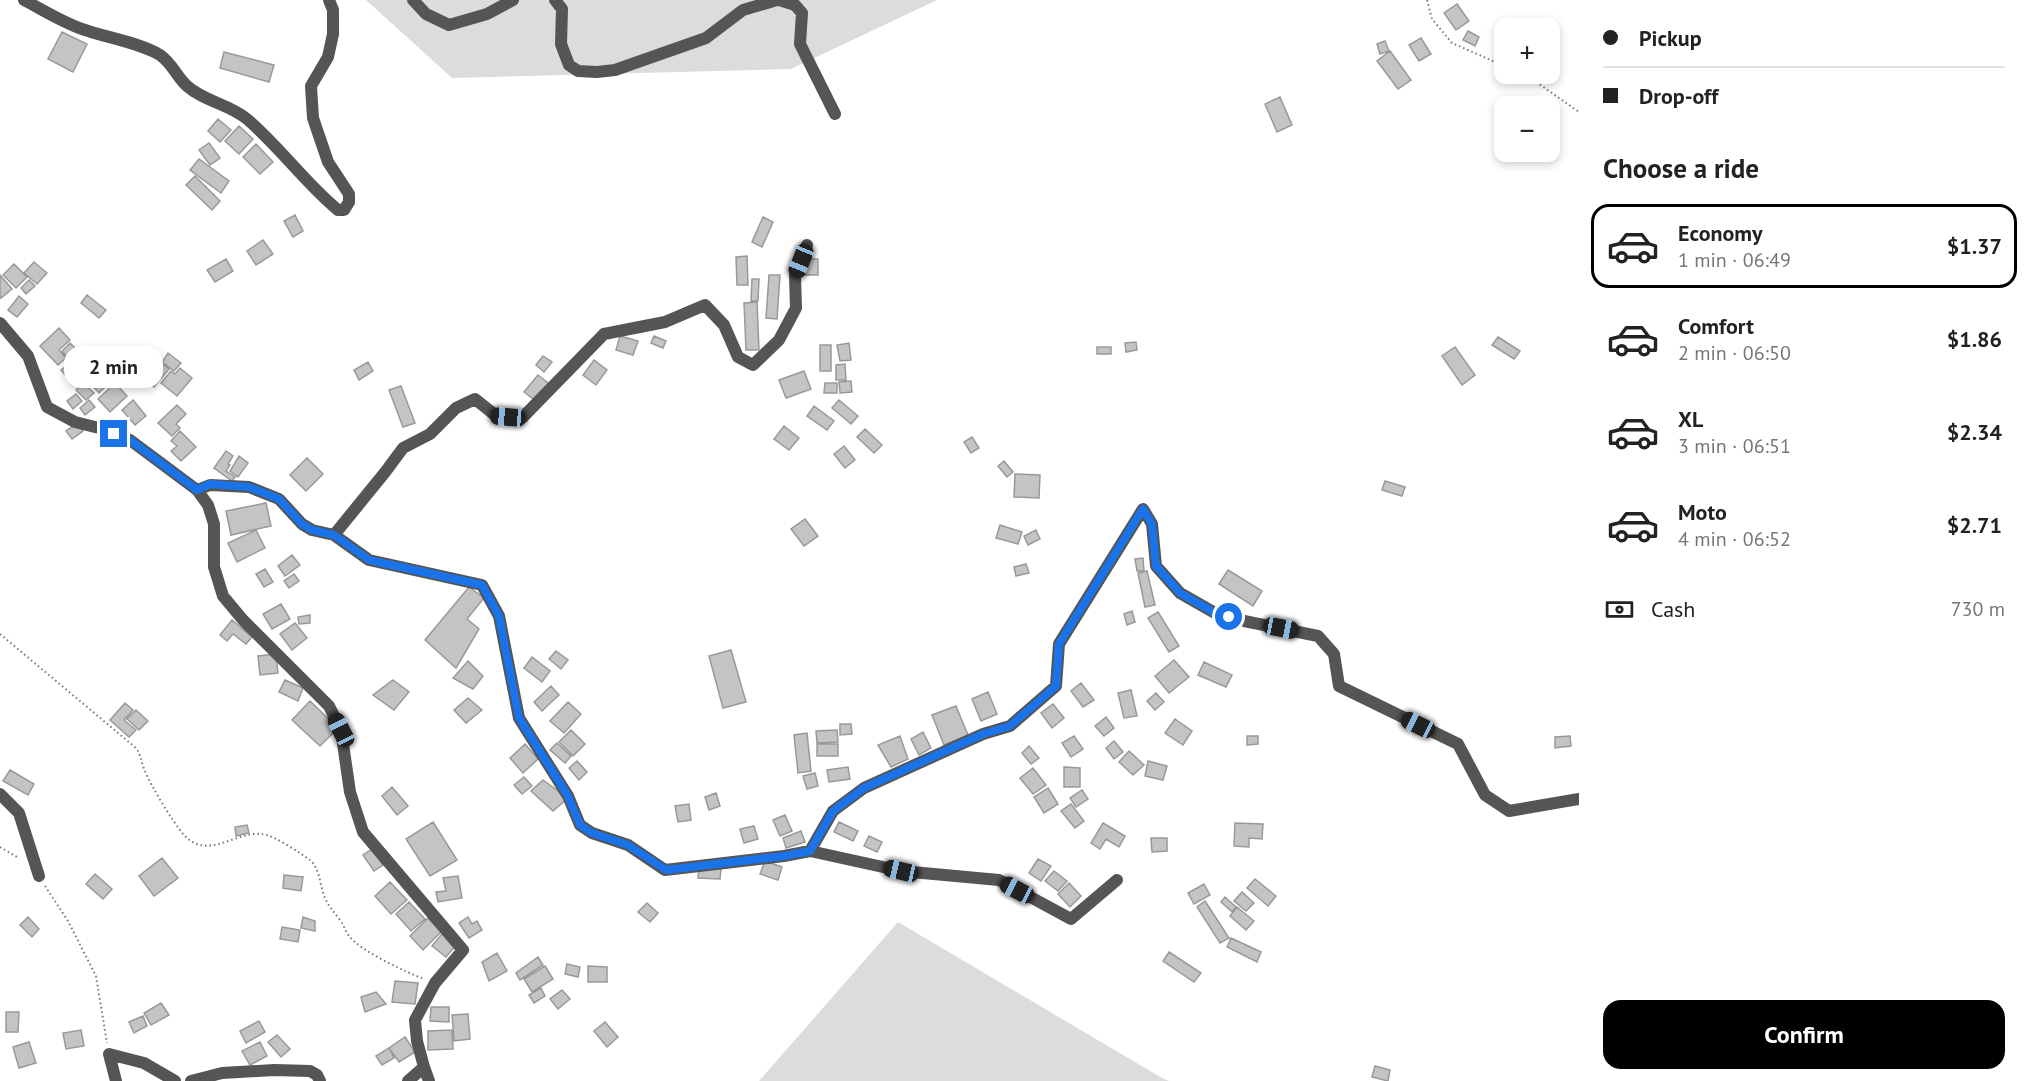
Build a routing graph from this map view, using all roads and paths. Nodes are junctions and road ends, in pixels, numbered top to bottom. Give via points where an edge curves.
1 (24, 0) edge
2 (328, 0) edge
3 (413, 0) edge
4 (513, 0) edge
5 (555, 0) edge
6 (778, 0) edge
7 (1427, 0) edge
8 (1494, 62) edge
9 (1539, 84) edge
10 (1579, 112) edge
11 (835, 114) dead end
12 (807, 245) dead end
13 (0, 323) edge
14 (197, 490) junction
15 (334, 535) junction
16 (0, 634) edge
17 (0, 794) edge
18 (1579, 799) edge
19 (810, 851) junction
20 (39, 876) joint
21 (1117, 880) dead end
22 (435, 983) junction
23 (109, 1054) junction
24 (423, 1067) junction
25 (116, 1081) edge
26 (175, 1081) edge
27 (191, 1081) edge
28 (320, 1081) edge
29 (408, 1081) edge
30 (429, 1081) edge

1 - 2 street via 80,28 160,55 196,93 245,117 339,210 344,210 349,194 328,162 313,118 311,86 328,57 333,34 333,10
3 - 4 street via 426,14 449,25 487,14
5 - 6 street via 562,9 561,44 569,65 578,71 597,72 615,70 706,38 743,10
6 - 11 street via 795,5 802,13 800,44
7 - 8 path via 1432,18 1452,43
9 - 10 path
12 - 15 street via 795,276 796,308 779,340 753,365 738,357 724,325 705,305 666,322 604,334 522,418 495,416 475,399 456,408 430,434 403,448
13 - 14 street via 28,356 47,407 75,422 130,440
14 - 15 street via 210,484 249,487 279,499 312,530
14 - 22 street via 208,505 214,524 214,567 223,596 329,706 341,730 350,792 363,832 463,950
15 - 19 street via 369,560 482,585 499,616 519,718 568,796 580,825 592,833 628,845 666,870
16 - 22 path via 135,748 161,799 190,840 206,846 262,834 275,839 312,862 329,908 349,937 398,969
17 - 20 street via 19,813
18 - 19 street via 1509,811 1485,795 1458,744 1340,686 1334,654 1318,636 1215,613 1180,593 1156,566 1152,524 1143,509 1059,644 1056,686 1010,726 983,734 864,788 833,811
19 - 21 street via 901,871 999,880 1071,919
20 - 23 path via 96,976
22 - 24 street via 416,1020
23 - 25 street
23 - 26 street via 144,1063
24 - 29 street
24 - 30 street
27 - 28 street via 222,1073 274,1070 310,1071

